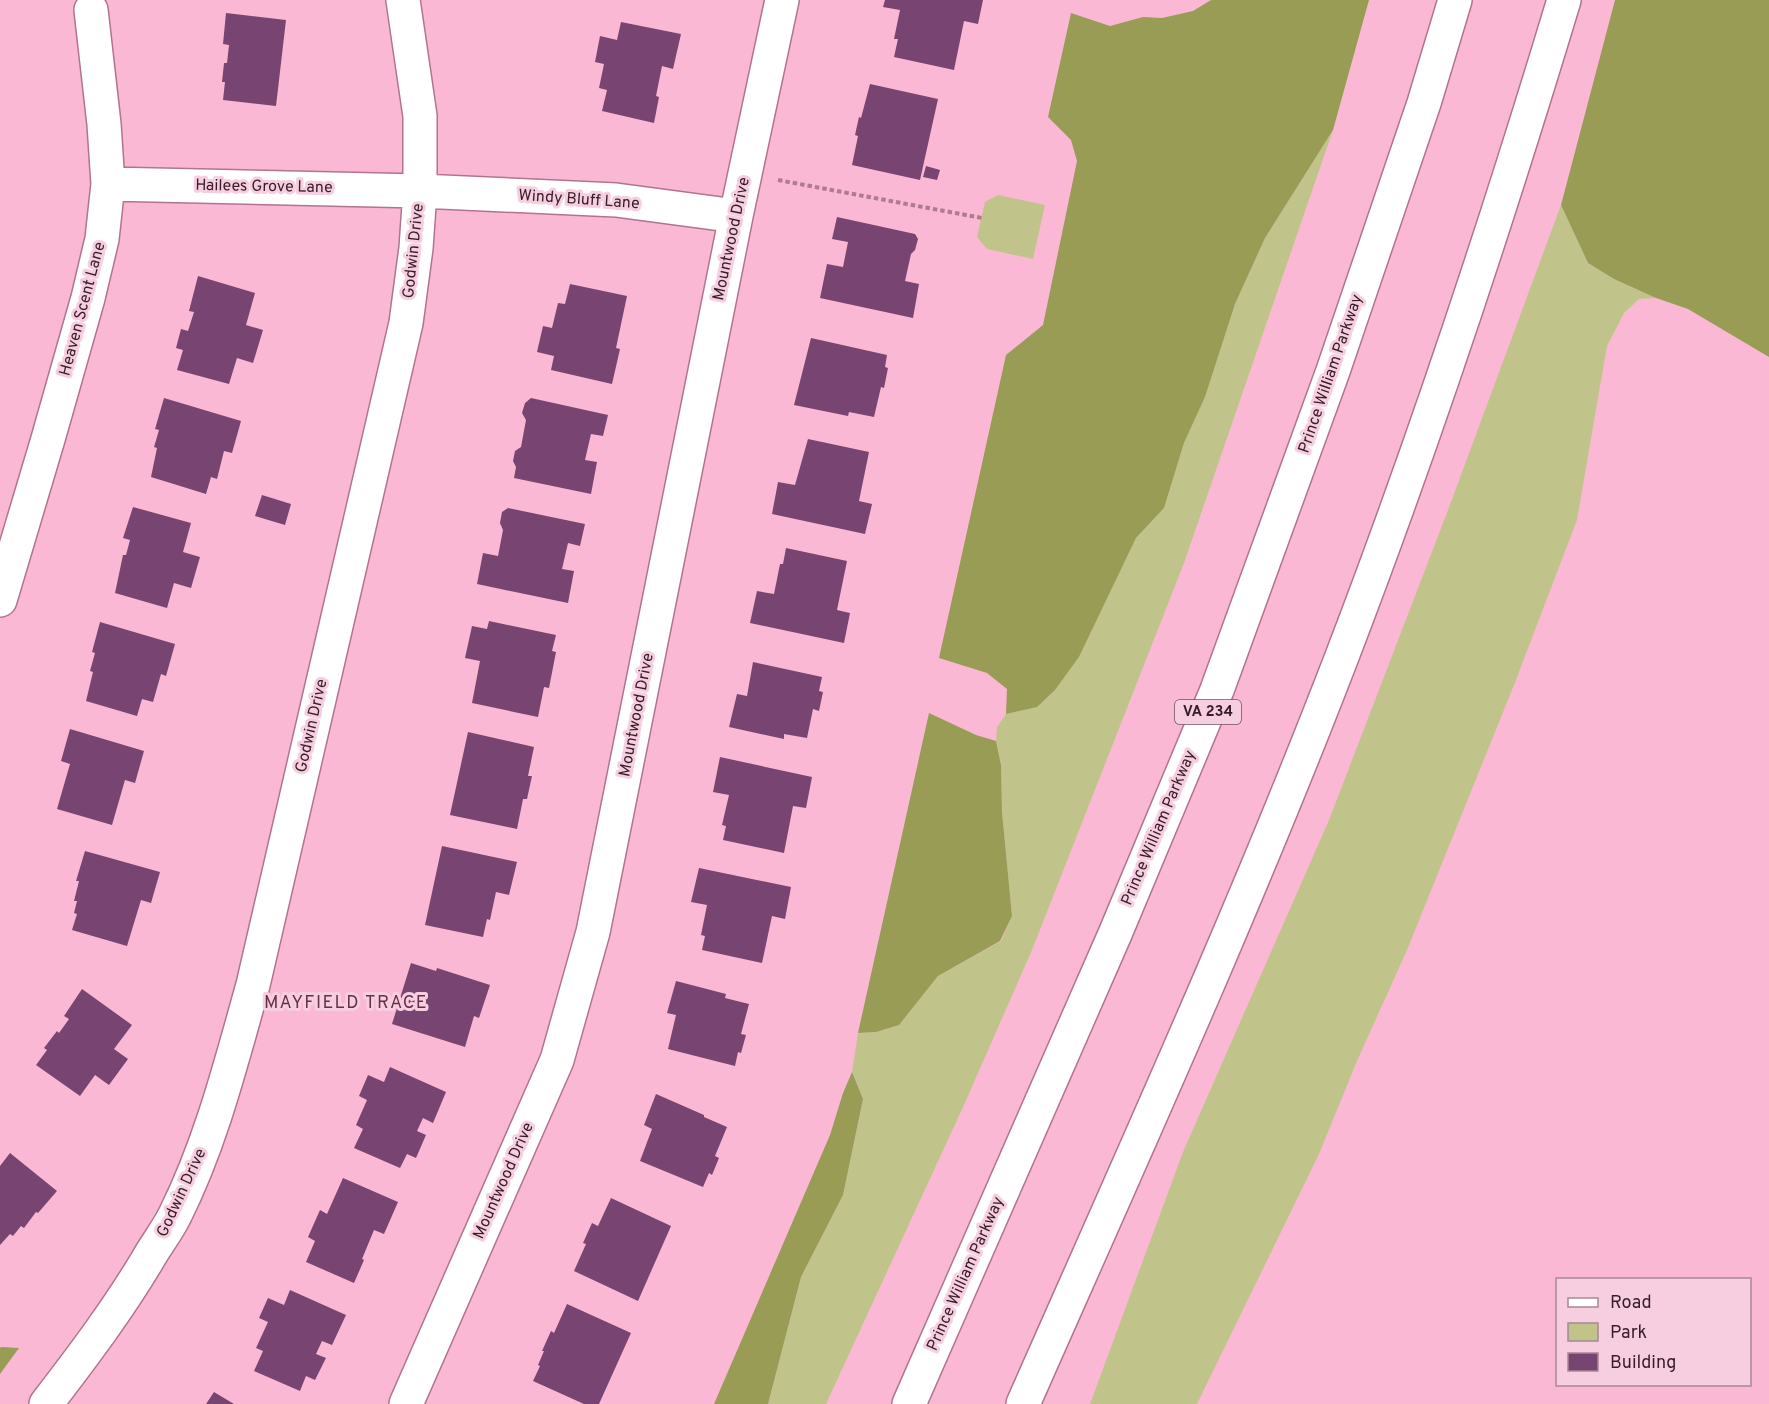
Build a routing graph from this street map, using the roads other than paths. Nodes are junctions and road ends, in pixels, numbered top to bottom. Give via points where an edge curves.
1 (403, 0) edge
2 (782, 0) edge
3 (1455, 0) edge
4 (1564, 0) edge
5 (91, 10) dead end
6 (108, 183) junction
7 (420, 191) junction
8 (736, 216) junction
9 (0, 600) edge
10 (46, 1404) edge
11 (406, 1404) edge
12 (909, 1404) edge
13 (1023, 1404) edge

1 - 7 main road, Godwin Drive via 420,116
2 - 8 main road, Mountwood Drive
3 - 12 main road, Prince William Parkway / VA 234 via 1333,371 1217,690
4 - 13 main road via 1436,399 1341,659 1233,927
5 - 6 main road, Heaven Scent Lane
6 - 7 main road, Hailees Grove Lane
6 - 9 main road, Heaven Scent Lane via 102,239 88,298
7 - 8 main road, Windy Bluff Lane via 616,200
7 - 10 main road, Godwin Drive via 405,323 253,985 230,1069 175,1216 129,1291
8 - 11 main road, Mountwood Drive via 593,932 557,1060

